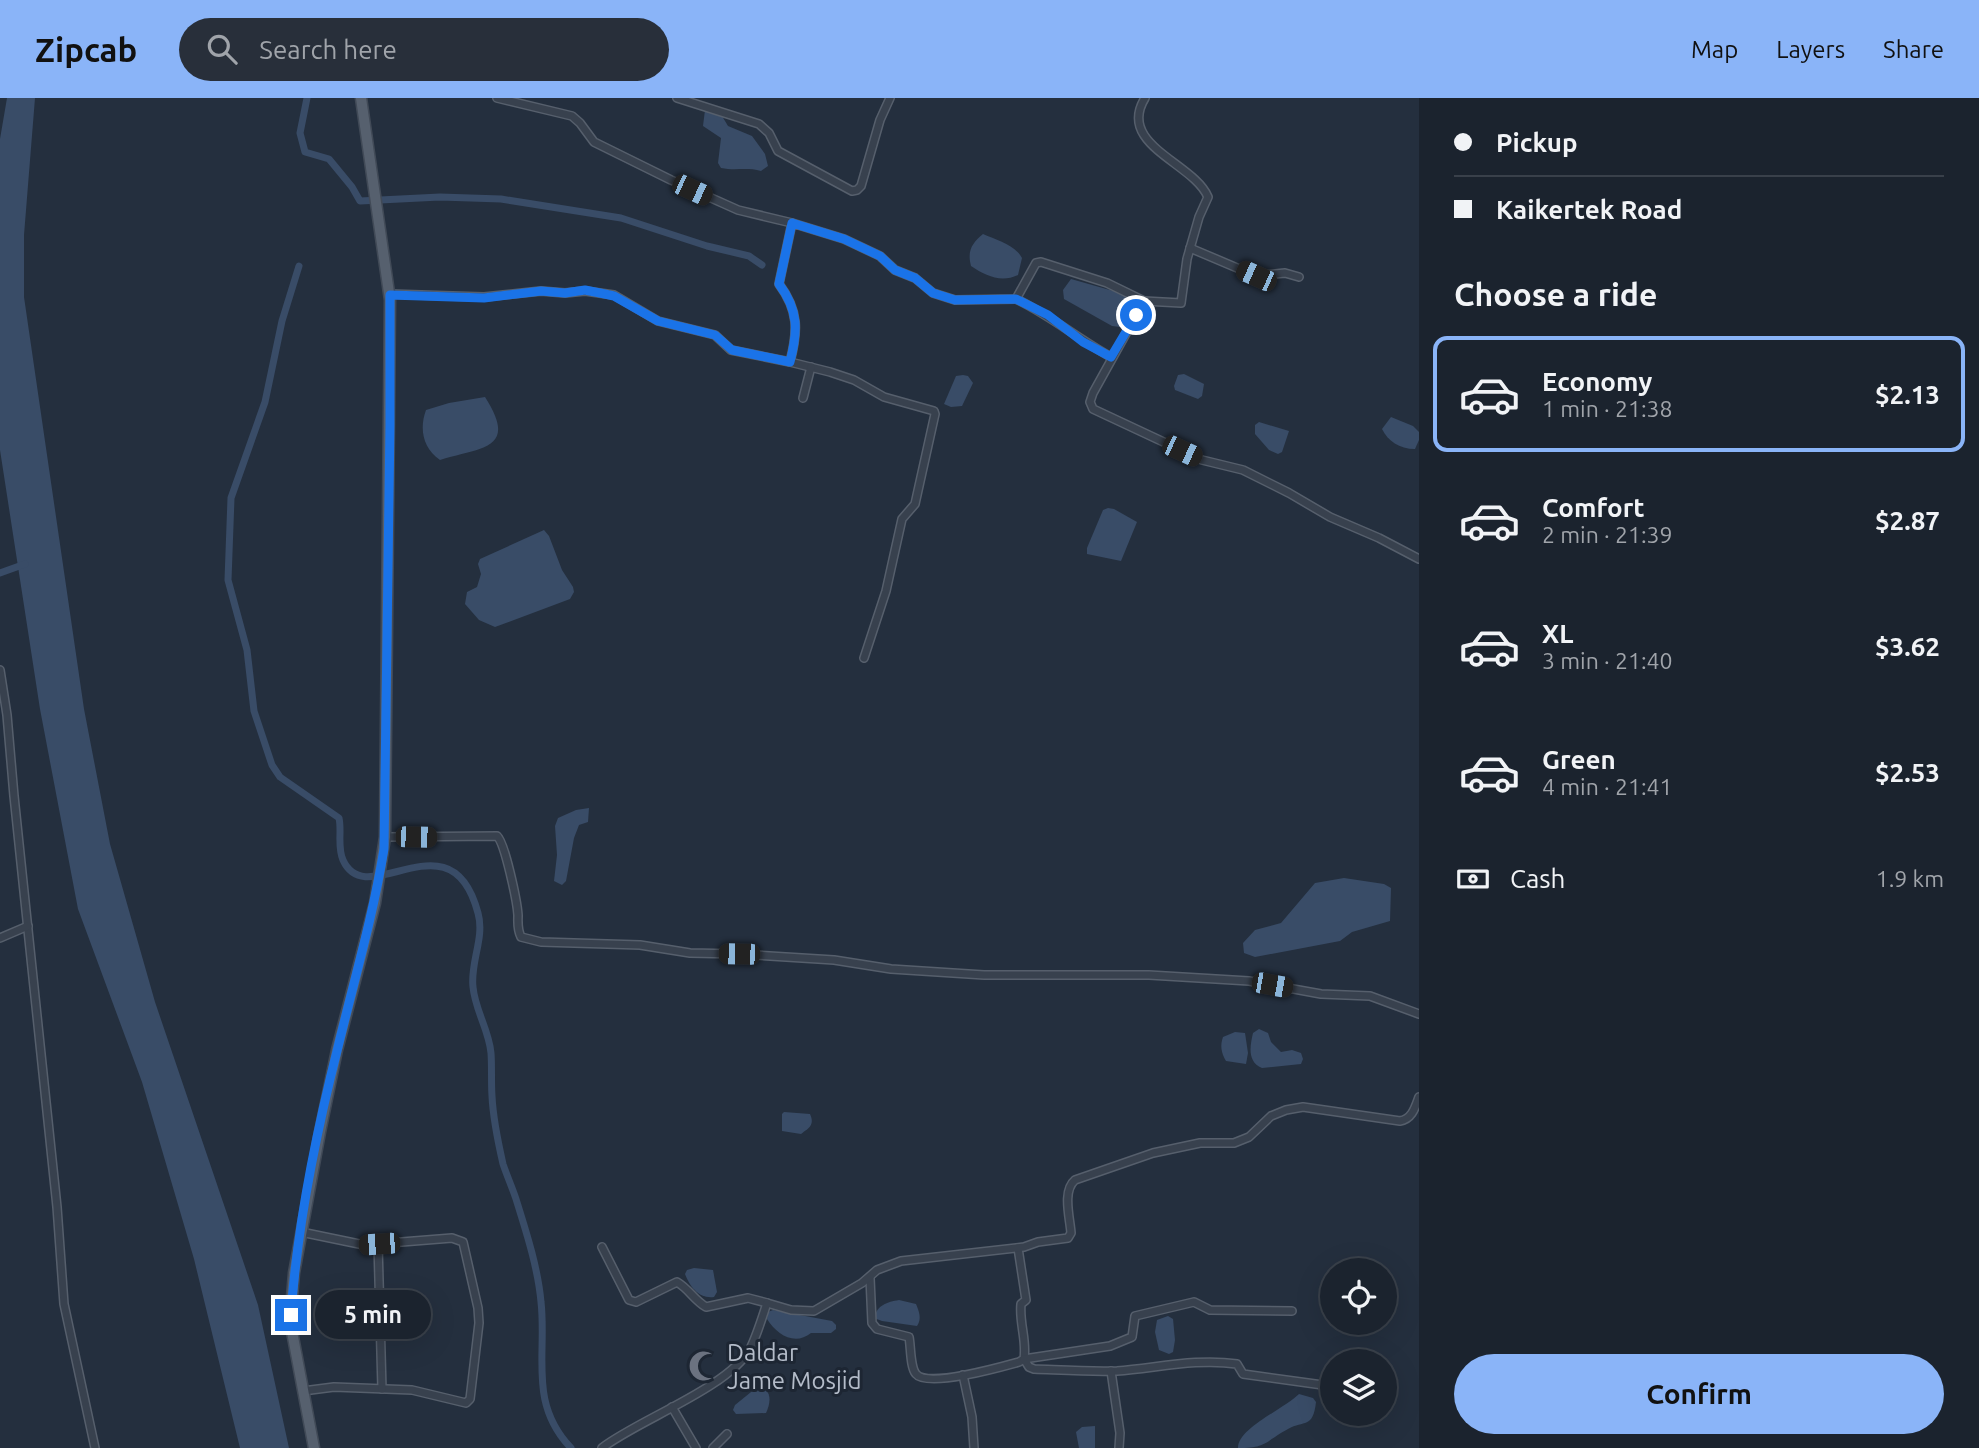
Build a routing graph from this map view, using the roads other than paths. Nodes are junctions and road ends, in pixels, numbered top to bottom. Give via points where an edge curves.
1 (362, 98) edge
2 (497, 98) edge
3 (677, 98) edge
4 (890, 98) edge
5 (1145, 98) edge
6 (792, 223) junction
7 (1191, 248) junction
8 (1299, 277) dead end
9 (390, 295) junction
10 (1016, 299) junction
11 (1144, 301) junction
12 (1111, 357) junction
13 (790, 362) junction
14 (811, 367) junction
15 (803, 398) dead end
16 (1419, 559) edge
17 (864, 658) dead end
18 (0, 670) edge
19 (385, 836) junction
20 (28, 926) junction
21 (0, 938) edge
22 (1419, 1014) edge
23 (1419, 1097) edge
24 (301, 1232) junction
25 (379, 1244) junction
26 (602, 1247) dead end
27 (1018, 1248) junction
28 (870, 1278) junction
29 (767, 1303) junction
30 (1292, 1311) dead end
31 (1024, 1359) junction
32 (1111, 1371) junction
33 (963, 1375) junction
34 (1320, 1385) edge
35 (382, 1389) junction
36 (303, 1391) junction
37 (672, 1407) junction
38 (727, 1434) dead end
39 (95, 1448) edge
40 (314, 1448) edge
41 (601, 1448) edge
42 (696, 1448) edge
43 (713, 1448) edge
44 (974, 1448) edge
45 (1119, 1448) edge

1 - 9 main road
2 - 6 street via 572,116 594,142 671,180 738,210
3 - 4 street via 759,124 778,150 852,191 861,186
5 - 7 street via 1138,109 1143,134 1205,188 1208,197
6 - 10 street via 880,256 933,293 955,300
6 - 13 street via 779,284 790,299 797,326
7 - 8 street via 1256,276 1285,273
7 - 11 street via 1181,303
9 - 13 street via 484,298 585,290 614,296 658,321 715,335 732,350
9 - 19 main road
10 - 11 street via 1032,267 1041,262 1107,283
10 - 12 street
11 - 12 street
12 - 16 street via 1090,402 1093,409 1202,460 1243,470
13 - 14 street
14 - 15 street
14 - 17 street via 935,414 915,504 902,519 886,591
18 - 20 street
19 - 22 street via 497,836 506,853 518,930 521,937 541,942 834,960 984,975 1149,975 1249,981 1321,994 1370,996
19 - 24 main road via 375,903 337,1050
20 - 21 street
20 - 39 street via 64,1304
23 - 27 street via 1411,1116 1400,1121 1303,1107 1286,1110 1234,1143 1200,1143 1153,1153 1075,1180 1069,1191 1068,1238
24 - 25 street
24 - 36 main road via 290,1321
25 - 35 street
25 - 35 street via 452,1238 463,1242 479,1323 468,1402
26 - 29 street via 629,1300 636,1302 677,1282 706,1307 748,1298
27 - 28 street via 901,1261 877,1270
27 - 31 street via 1026,1288 1019,1317
28 - 29 street via 814,1311
28 - 33 street via 872,1323 877,1329 909,1337 914,1372 921,1379 932,1380
29 - 37 street via 749,1350 720,1377
30 - 31 street via 1210,1310 1194,1302 1135,1316 1132,1337 1110,1346
31 - 32 street via 1034,1369
31 - 33 street
32 - 34 street via 1224,1362 1237,1364 1243,1374
32 - 45 street
33 - 44 street
35 - 36 street
36 - 40 main road
37 - 41 street
37 - 42 street
38 - 43 street

